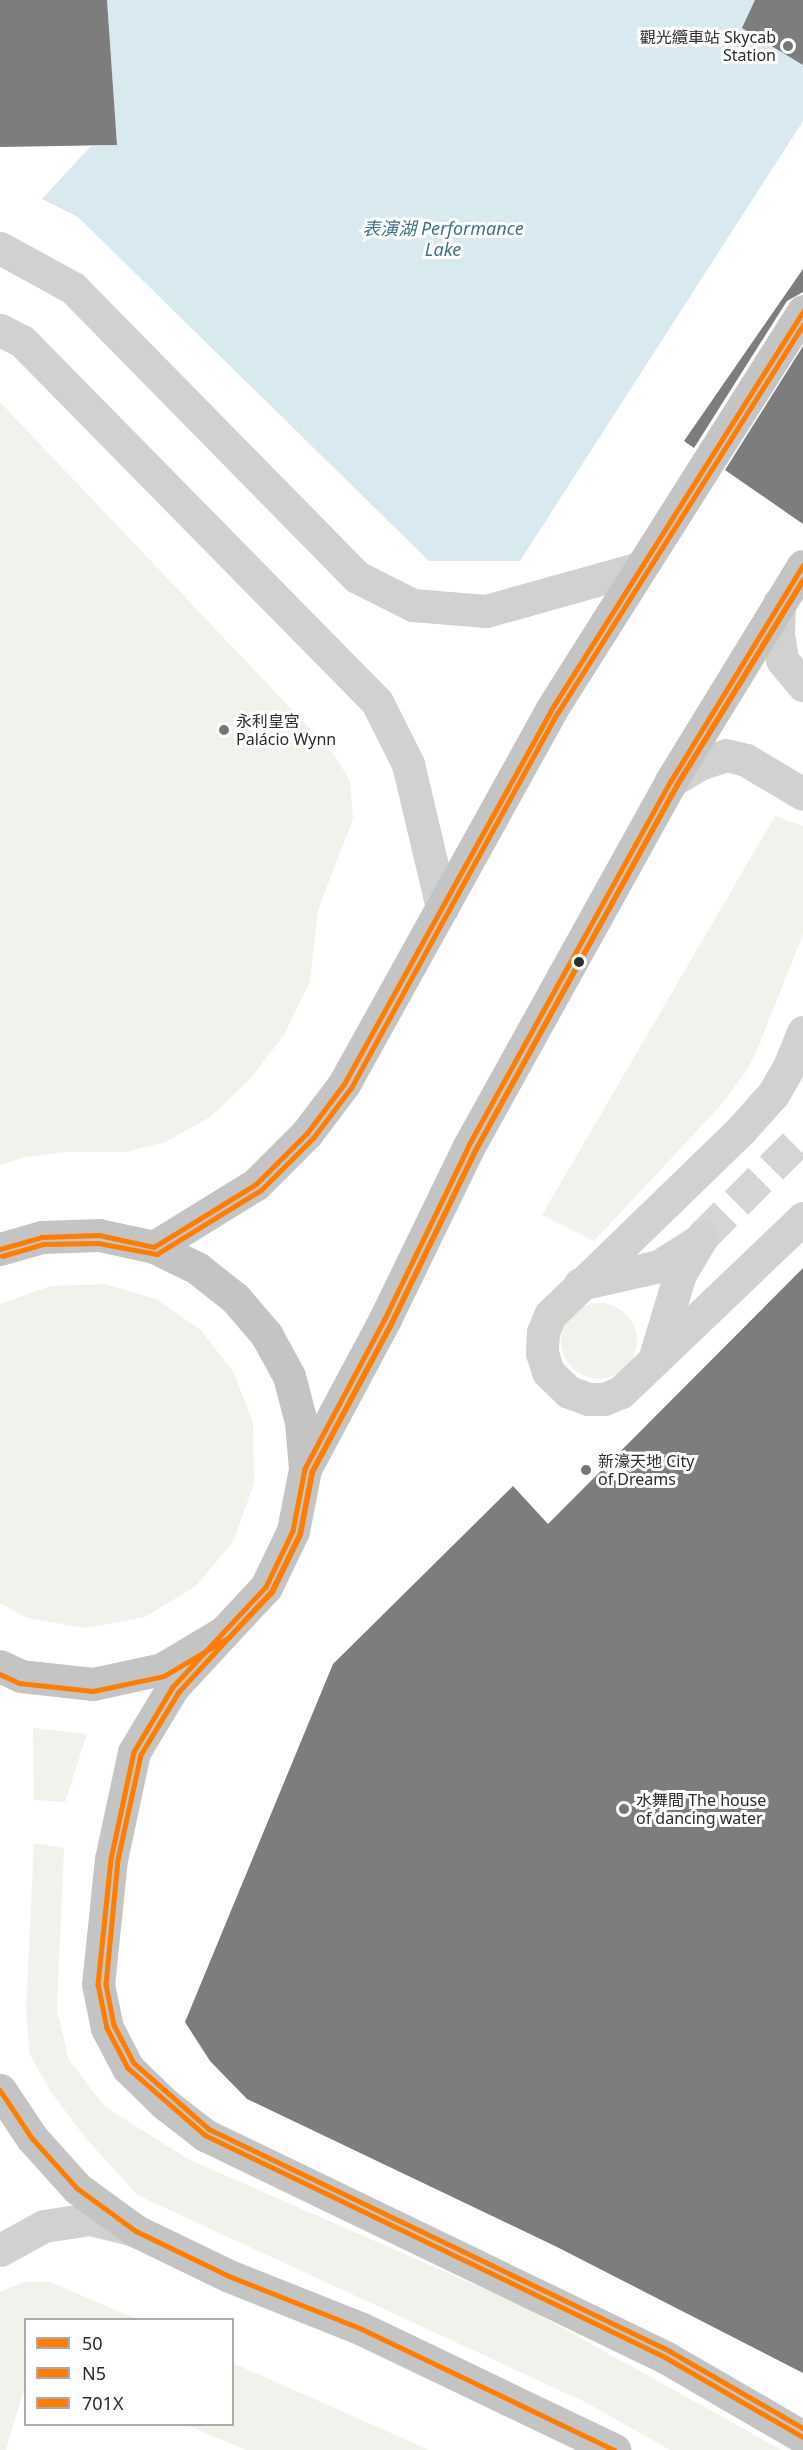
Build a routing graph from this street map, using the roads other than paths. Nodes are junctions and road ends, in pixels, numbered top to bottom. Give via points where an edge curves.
1 (0, 248) edge
2 (803, 311) edge
3 (0, 330) edge
4 (803, 566) edge
5 (640, 568) junction
6 (779, 603) junction
7 (803, 686) edge
8 (671, 781) junction
9 (803, 794) edge
10 (441, 908) junction
11 (803, 1032) edge
12 (803, 1218) edge
13 (154, 1247) junction
14 (0, 1249) edge
15 (580, 1284) junction
16 (651, 1367) junction
17 (305, 1469) junction
18 (224, 1632) junction
19 (0, 1666) edge
20 (0, 2090) edge
21 (136, 2231) junction
22 (0, 2250) edge
23 (803, 2437) edge
24 (615, 2450) edge

1 - 5 lane via 73,288 357,577 394,596 413,605 486,611
2 - 5 main road
3 - 10 lane via 22,341 377,702 408,764
4 - 6 main road
5 - 10 main road via 551,710
6 - 7 lane via 782,660
6 - 8 main road
8 - 9 lane via 699,764 726,755 746,760
8 - 17 main road via 469,1146 385,1319
10 - 13 main road via 344,1084 307,1133 256,1184
11 - 15 lane via 790,1065 753,1116
12 - 16 lane
13 - 14 main road via 99,1235 42,1237
13 - 17 main road via 197,1268 235,1298 266,1334 288,1376 301,1422
15 - 16 lane via 550,1315 543,1332 542,1353 548,1372 569,1392 604,1399 621,1392
15 - 16 lane via 659,1266 681,1255 702,1237 680,1274
17 - 18 main road via 289,1540 266,1587
18 - 19 main road via 162,1669 93,1684 21,1676
18 - 23 main road via 173,1687 134,1752 111,1859 98,1984 107,2028 128,2068 205,2135 665,2357
20 - 21 main road via 32,2138 77,2188
21 - 22 lane via 90,2219 44,2226
21 - 24 main road via 229,2276 363,2329

